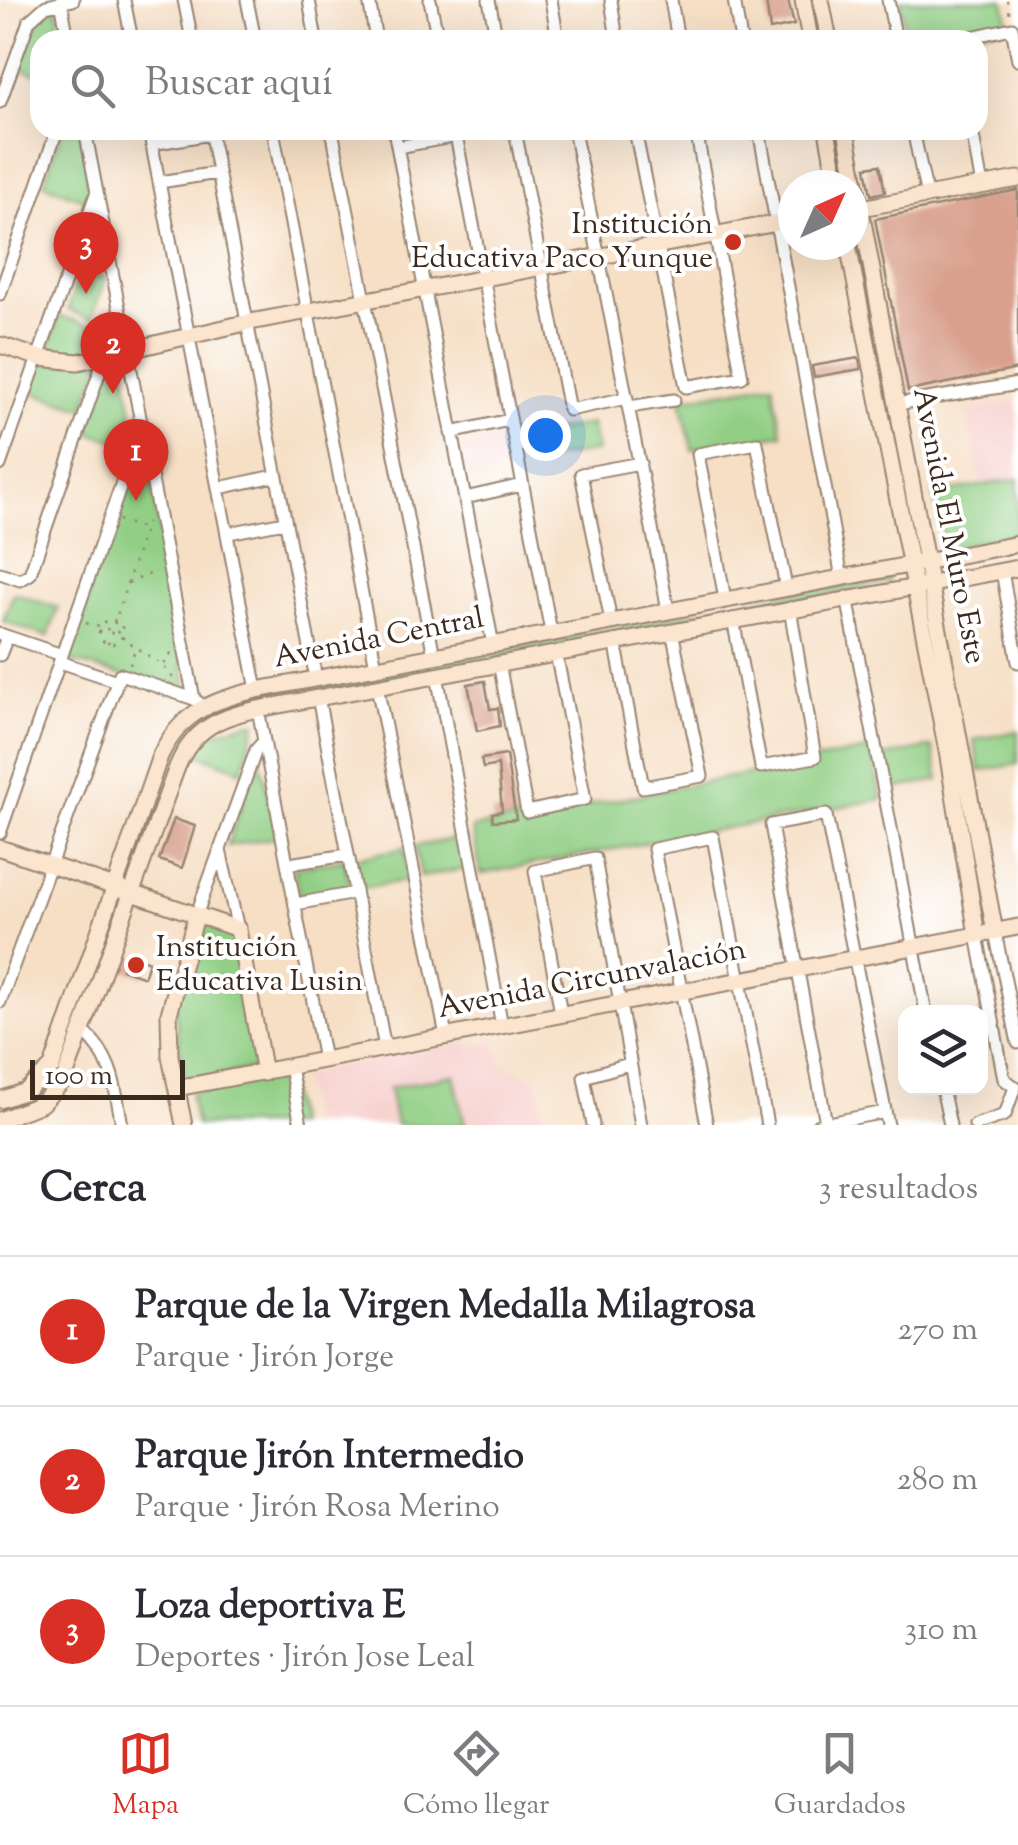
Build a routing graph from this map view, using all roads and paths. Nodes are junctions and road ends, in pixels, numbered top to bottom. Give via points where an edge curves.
1 (124, 0) edge
2 (184, 0) edge
3 (248, 0) edge
4 (309, 0) edge
5 (369, 0) edge
6 (430, 0) edge
7 (489, 0) edge
8 (551, 0) edge
9 (610, 0) edge
10 (671, 0) edge
11 (734, 0) edge
12 (803, 0) edge
13 (821, 0) edge
14 (888, 0) edge
15 (1007, 0) edge
16 (65, 1) edge
17 (1012, 28) junction
18 (67, 30) edge
19 (130, 30) edge
20 (190, 30) edge
21 (253, 30) edge
22 (314, 30) edge
23 (374, 30) edge
24 (436, 30) edge
25 (495, 30) edge
26 (556, 30) edge
27 (615, 30) edge
28 (677, 30) edge
29 (740, 30) edge
30 (808, 30) edge
31 (826, 30) edge
32 (894, 30) edge
33 (988, 32) edge
34 (1018, 60) edge
35 (0, 102) edge
36 (53, 140) edge
37 (88, 140) edge
38 (151, 140) edge
39 (171, 140) edge
40 (211, 140) edge
41 (274, 140) edge
42 (334, 140) edge
43 (396, 140) edge
44 (427, 140) edge
45 (457, 140) edge
46 (517, 140) edge
47 (576, 140) edge
48 (637, 140) edge
49 (698, 140) edge
50 (762, 140) edge
51 (829, 140) edge
52 (848, 140) edge
53 (915, 140) edge
54 (974, 140) edge
55 (152, 144) junction
56 (398, 147) junction
57 (834, 170) edge
58 (853, 170) edge
59 (217, 173) junction
60 (1018, 179) edge
61 (160, 182) junction
62 (982, 186) junction
63 (98, 191) junction
64 (778, 194) edge
65 (927, 196) junction
66 (868, 207) edge
67 (778, 222) edge
68 (715, 234) junction
69 (657, 247) junction
70 (868, 251) edge
71 (598, 257) junction
72 (792, 260) edge
73 (851, 260) edge
74 (540, 268) junction
75 (482, 279) junction
76 (425, 290) junction
77 (0, 294) edge
78 (365, 300) junction
79 (306, 312) junction
80 (245, 323) junction
81 (190, 334) junction
82 (0, 345) edge
83 (127, 349) junction
84 (106, 356) junction
85 (40, 358) junction
86 (892, 380) junction
87 (874, 383) junction
88 (1018, 384) edge
89 (674, 400) dead end
90 (628, 403) junction
91 (897, 404) junction
92 (509, 420) junction
93 (143, 424) junction
94 (451, 432) junction
95 (640, 463) junction
96 (0, 465) edge
97 (275, 476) junction
98 (522, 486) junction
99 (219, 488) junction
100 (465, 498) junction
101 (122, 504) dead end
102 (149, 517) dead end
103 (284, 522) junction
104 (145, 530) junction
105 (228, 533) junction
106 (1018, 544) edge
107 (926, 562) junction
108 (908, 565) junction
109 (162, 569) dead end
110 (1010, 570) edge
111 (0, 574) edge
112 (842, 578) junction
113 (930, 582) junction
114 (126, 584) junction
115 (912, 585) junction
116 (786, 587) junction
117 (726, 598) junction
118 (847, 598) junction
119 (790, 608) junction
120 (668, 610) junction
121 (732, 619) junction
122 (114, 620) junction
123 (82, 621) dead end
124 (611, 621) junction
125 (100, 628) junction
126 (112, 630) junction
127 (672, 630) junction
128 (550, 632) junction
129 (3, 635) edge
130 (122, 635) junction
131 (615, 642) junction
132 (108, 644) junction
133 (494, 645) junction
134 (135, 648) junction
135 (556, 652) junction
136 (0, 656) edge
137 (434, 656) junction
138 (61, 658) junction
139 (1018, 662) edge
140 (182, 663) dead end
141 (498, 663) junction
142 (163, 666) junction
143 (376, 668) junction
144 (437, 675) junction
145 (121, 677) junction
146 (316, 679) junction
147 (378, 686) junction
148 (258, 690) junction
149 (318, 698) junction
150 (194, 699) junction
151 (258, 709) junction
152 (216, 721) junction
153 (264, 741) junction
154 (956, 757) junction
155 (0, 832) edge
156 (0, 848) edge
157 (220, 849) junction
158 (347, 855) junction
159 (289, 864) junction
160 (50, 866) junction
161 (114, 888) junction
162 (355, 893) junction
163 (132, 894) junction
164 (296, 904) junction
165 (196, 916) junction
166 (1018, 928) edge
167 (238, 929) junction
168 (996, 932) junction
169 (978, 935) junction
170 (912, 948) junction
171 (855, 958) junction
172 (795, 970) junction
173 (739, 980) junction
174 (680, 992) junction
175 (1014, 997) edge
176 (0, 1002) edge
177 (618, 1002) junction
178 (924, 1005) edge
179 (561, 1014) junction
180 (502, 1026) junction
181 (84, 1032) junction
182 (446, 1036) junction
183 (1018, 1043) edge
184 (386, 1048) junction
185 (324, 1060) junction
186 (629, 1064) junction
187 (290, 1068) junction
188 (264, 1073) junction
189 (1016, 1086) edge
190 (177, 1088) junction
191 (944, 1095) edge
192 (0, 1100) edge
193 (886, 1119) edge
194 (0, 1120) edge
195 (822, 1124) edge
196 (122, 1125) edge
197 (184, 1125) edge
198 (301, 1125) edge
199 (593, 1125) edge
200 (641, 1125) edge
201 (707, 1125) edge
202 (768, 1125) edge
203 (950, 1125) edge
204 (975, 1125) edge

1 - 19 street
2 - 20 street
3 - 21 street
4 - 22 street
5 - 23 street
6 - 24 street
7 - 25 street
8 - 26 street
9 - 27 street
10 - 28 street
11 - 29 street
12 - 30 main road
13 - 31 main road
14 - 32 street
15 - 17 path
16 - 18 street
16 - 35 street via 29,21
17 - 33 street
17 - 34 street
36 - 77 street
37 - 63 street
38 - 55 street
39 - 55 street
40 - 59 street
41 - 79 street
42 - 78 street
43 - 56 street
44 - 56 street
45 - 75 street
46 - 74 street
47 - 71 street
48 - 69 street
49 - 68 street
50 - 64 street
51 - 57 main road
52 - 58 main road, Avenida El Muro Este
53 - 65 street
54 - 62 street
55 - 61 street
56 - 76 street
59 - 61 street
59 - 80 street
60 - 62 main road
61 - 81 street
62 - 65 main road
63 - 83 street
63 - 85 street
65 - 66 main road
67 - 68 main road
68 - 69 main road
68 - 69 street via 742,376 686,387
69 - 71 main road
70 - 86 main road, Avenida El Muro Este
71 - 74 main road
71 - 90 street
72 - 112 street
73 - 87 main road, Avenida El Muro Este
74 - 75 main road
74 - 90 street via 569,410
75 - 76 main road
75 - 92 street
76 - 78 main road
76 - 94 street
78 - 79 main road
78 - 137 street
79 - 80 main road
79 - 143 street
80 - 81 main road
80 - 97 street
81 - 83 main road
81 - 99 street
82 - 85 main road
83 - 84 main road
83 - 93 street
84 - 85 main road via 78,362
84 - 111 street via 25,579
85 - 96 street
86 - 87 main road
86 - 91 main road, Avenida El Muro Este
87 - 108 main road, Avenida El Muro Este
88 - 91 street
89 - 90 street
90 - 95 street
91 - 107 main road, Avenida El Muro Este
92 - 94 street
92 - 98 street
93 - 138 street
93 - 150 street
94 - 100 street
95 - 120 street
95 - 124 street via 581,474
97 - 99 street
97 - 103 street
98 - 100 street
98 - 128 street
99 - 105 street
100 - 133 street
101 - 104 path via 117,520
102 - 104 path
103 - 105 street
103 - 146 street
104 - 114 path
105 - 148 street
106 - 107 main road, Avenida Central
107 - 108 main road, Avenida Central
107 - 113 main road, Avenida El Muro Este
108 - 112 main road, Avenida Central
108 - 115 main road, Avenida El Muro Este
109 - 114 path
110 - 113 main road, Avenida Central
110 - 139 street
112 - 116 main road, Avenida Central
113 - 115 main road, Avenida Central
113 - 154 main road, Avenida El Muro Este
114 - 122 path
115 - 118 main road, Avenida Central
115 - 154 main road, Avenida El Muro Este
116 - 117 main road, Avenida Central
116 - 117 street via 757,443 698,454
117 - 120 main road, Avenida Central
118 - 119 main road, Avenida Central
118 - 170 street
119 - 121 main road, Avenida Central
119 - 121 street via 816,757 760,767
120 - 124 main road, Avenida Central
121 - 127 main road, Avenida Central
122 - 125 path
122 - 126 path
122 - 130 path
123 - 125 path
124 - 128 main road, Avenida Central
125 - 126 path
125 - 132 path
126 - 130 path
126 - 132 path
127 - 131 main road, Avenida Central
127 - 131 street via 702,776 643,787
128 - 133 main road, Avenida Central
129 - 136 street
129 - 138 street
130 - 132 path
130 - 134 path
131 - 135 main road, Avenida Central
133 - 137 main road, Avenida Central
134 - 142 path
134 - 145 path
135 - 141 main road, Avenida Central
135 - 141 street via 585,799 526,812
137 - 143 main road, Avenida Central
138 - 145 street
138 - 155 street
140 - 142 path via 178,644
141 - 144 main road, Avenida Central
142 - 150 path
143 - 146 main road, Avenida Central
144 - 147 main road, Avenida Central
144 - 180 street
145 - 150 street
145 - 160 street
146 - 148 main road, Avenida Central
147 - 149 main road, Avenida Central
147 - 182 street
148 - 150 main road, Avenida Central
149 - 151 main road, Avenida Central
149 - 158 street
150 - 152 street
150 - 161 main road, Avenida Central via 168,740
151 - 152 main road, Avenida Central
151 - 153 street
152 - 163 main road via 184,751
153 - 157 street
153 - 159 street
154 - 168 main road, Avenida El Muro Este
154 - 169 main road, Avenida El Muro Este
156 - 160 main road
157 - 165 street
157 - 167 street
158 - 159 street
158 - 162 street
159 - 164 street
160 - 161 main road
160 - 176 street
161 - 163 main road
161 - 192 main road, Avenida Central via 52,1067 26,1091
162 - 164 street
162 - 184 street
163 - 165 main road
163 - 181 main road
164 - 185 street
165 - 167 main road
165 - 190 main road via 169,1014
166 - 168 main road, Avenida Circunvalación
167 - 188 main road
168 - 169 main road, Avenida Circunvalación
168 - 175 street
169 - 170 main road, Avenida Circunvalación
169 - 189 street via 1004,1079
170 - 171 main road, Avenida Circunvalación
170 - 178 street
171 - 172 main road, Avenida Circunvalación
171 - 172 street via 826,815 770,825
171 - 193 street
172 - 173 main road, Avenida Circunvalación
172 - 195 street
173 - 174 main road, Avenida Circunvalación
173 - 174 street via 713,837 654,849
173 - 202 street
174 - 177 main road, Avenida Circunvalación
174 - 201 street
175 - 183 street
177 - 179 main road, Avenida Circunvalación
177 - 179 street via 595,858 535,871
177 - 186 street
179 - 180 main road, Avenida Circunvalación
180 - 182 main road, Avenida Circunvalación
181 - 194 main road via 52,1095
181 - 196 street via 104,1050
182 - 184 main road, Avenida Circunvalación
184 - 185 main road, Avenida Circunvalación
185 - 187 main road, Avenida Circunvalación
186 - 199 street via 584,1078
186 - 200 street
187 - 188 main road, Avenida Circunvalación
187 - 198 street
188 - 190 main road, Avenida Circunvalación
189 - 204 street via 1005,1115
190 - 197 main road
191 - 203 street
193 - 195 street

